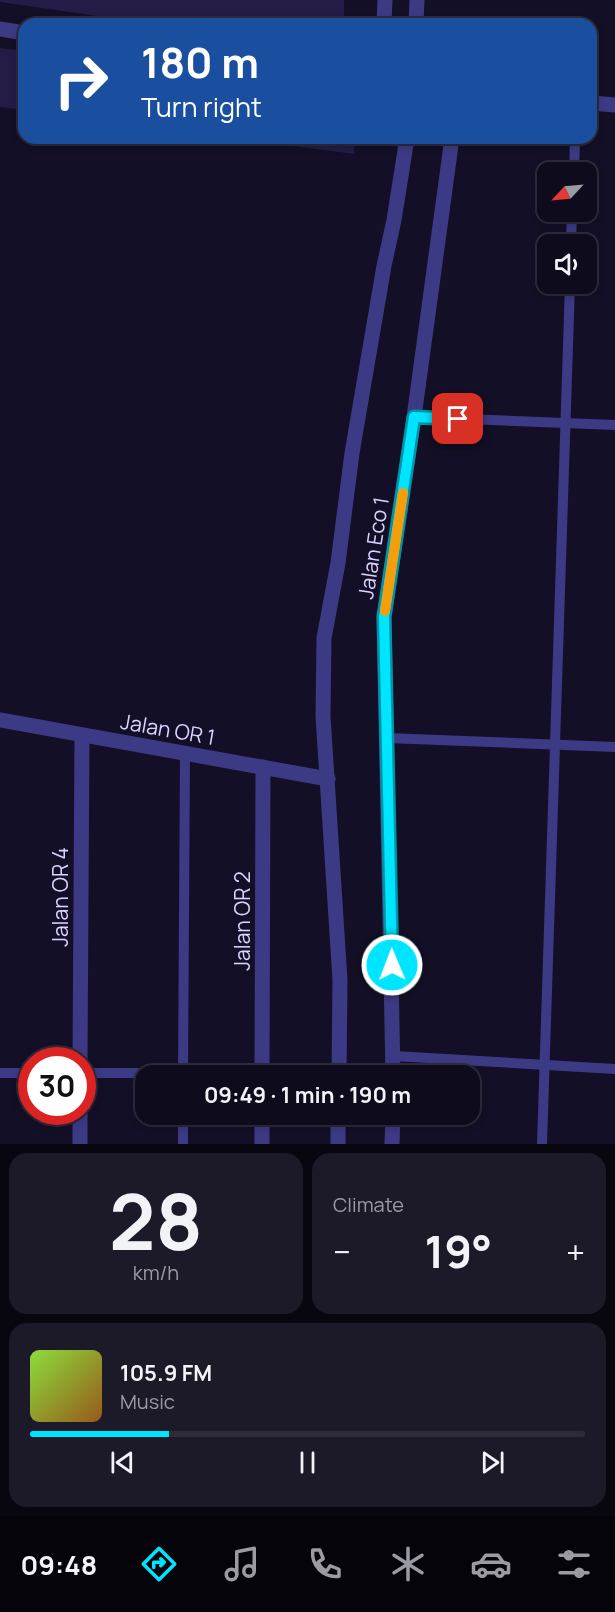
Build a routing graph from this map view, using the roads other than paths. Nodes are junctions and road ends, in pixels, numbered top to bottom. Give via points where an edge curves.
1 (386, 0) edge
2 (417, 0) edge
3 (384, 18) edge
4 (416, 18) edge
5 (0, 29) edge
6 (18, 32) edge
7 (597, 104) edge
8 (615, 105) edge
9 (406, 144) edge
10 (451, 144) edge
11 (575, 144) edge
12 (574, 162) edge
13 (570, 294) edge
14 (414, 417) junction
15 (566, 423) junction
16 (615, 425) edge
17 (0, 720) edge
18 (82, 735) junction
19 (387, 738) junction
20 (555, 745) junction
21 (615, 747) edge
22 (185, 753) junction
23 (263, 767) junction
24 (328, 779) junction
25 (80, 1047) edge
26 (394, 1056) junction
27 (183, 1065) edge
28 (262, 1065) edge
29 (339, 1065) edge
30 (394, 1065) edge
31 (545, 1065) junction
32 (615, 1069) edge
33 (0, 1073) edge
34 (18, 1073) edge
35 (96, 1073) edge
36 (135, 1074) edge
37 (80, 1125) edge
38 (183, 1125) edge
39 (262, 1125) edge
40 (338, 1125) edge
41 (393, 1125) edge
42 (80, 1144) edge
43 (183, 1144) edge
44 (262, 1144) edge
45 (338, 1144) edge
46 (392, 1144) edge
47 (542, 1144) edge

1 - 3 street
2 - 4 street
5 - 6 street
7 - 8 street
9 - 24 street via 324,638 323,716
10 - 14 street, Jalan Eco 1
11 - 12 lane
13 - 15 lane
14 - 15 lane
14 - 19 street, Jalan Eco 1 via 384,617
15 - 16 lane
15 - 20 lane
17 - 18 street, Jalan OR 1
18 - 22 street, Jalan OR 1
18 - 25 street, Jalan OR 4
19 - 20 lane
19 - 26 street, Jalan Eco 1
20 - 21 lane
20 - 31 lane
22 - 23 street, Jalan OR 1
22 - 27 lane
23 - 24 street, Jalan OR 1
23 - 28 street, Jalan OR 2
24 - 29 street via 340,980
26 - 30 street, Jalan Eco 1
26 - 31 lane
31 - 32 lane
31 - 47 lane
33 - 34 lane
35 - 36 lane
37 - 42 street
38 - 43 lane
39 - 44 street
40 - 45 street
41 - 46 street

